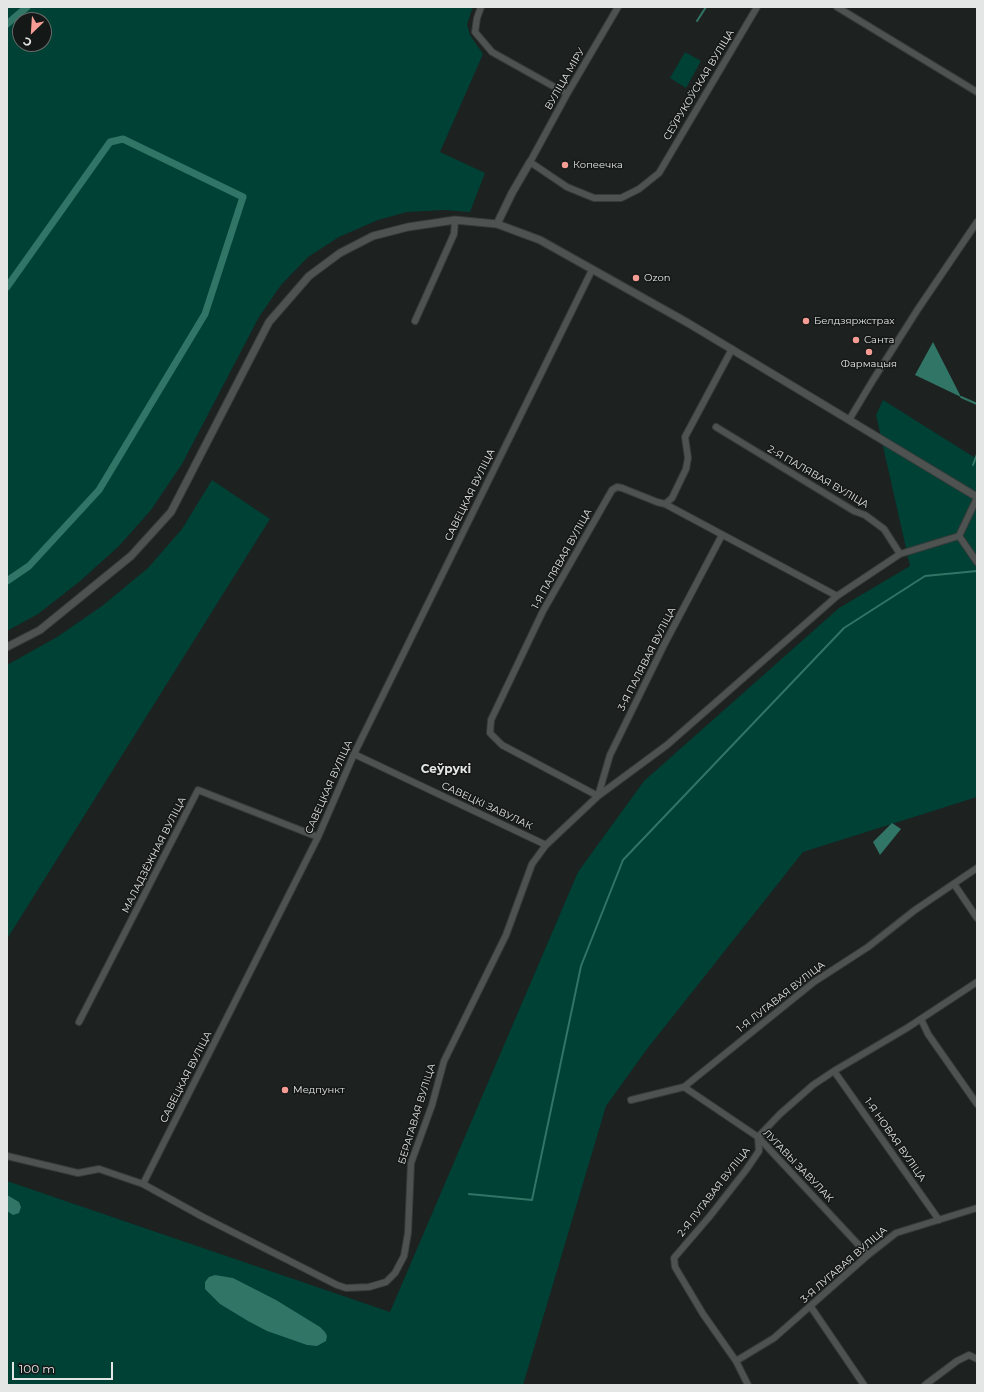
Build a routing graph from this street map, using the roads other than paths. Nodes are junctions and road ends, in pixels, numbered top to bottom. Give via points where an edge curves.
1 (481, 7) edge
2 (618, 7) edge
3 (757, 7) edge
4 (837, 7) edge
5 (977, 92) edge
6 (567, 94) junction
7 (530, 162) junction
8 (455, 220) junction
9 (977, 222) edge
10 (497, 224) junction
11 (592, 270) junction
12 (415, 321) dead end
13 (732, 349) junction
14 (850, 420) junction
15 (716, 427) dead end
16 (977, 498) edge
17 (666, 504) junction
18 (722, 535) junction
19 (959, 536) junction
20 (900, 554) junction
21 (977, 562) edge
22 (837, 596) junction
23 (7, 647) edge
24 (354, 754) junction
25 (598, 796) junction
26 (318, 837) junction
27 (546, 845) junction
28 (977, 868) edge
29 (954, 884) junction
30 (977, 918) edge
31 (977, 982) edge
32 (921, 1019) junction
33 (79, 1022) dead end
34 (834, 1071) junction
35 (684, 1087) junction
36 (631, 1100) dead end
37 (977, 1104) edge
38 (758, 1137) junction
39 (7, 1156) edge
40 (143, 1184) junction
41 (977, 1208) edge
42 (938, 1220) junction
43 (868, 1255) junction
44 (811, 1307) junction
45 (977, 1358) edge
46 (736, 1361) junction
47 (748, 1385) edge
48 (864, 1385) edge
49 (925, 1385) edge

1 - 6 street via 475,32 487,47 507,62 547,81
2 - 6 street, ВУЛІЦА МІРУ
3 - 7 street, СЕЎРУКОЎСКАЯ ВУЛІЦА via 659,173 639,189 621,198 594,198 567,187
4 - 5 street
6 - 7 street, ВУЛІЦА МІРУ
7 - 10 street
8 - 10 street
8 - 12 street via 454,234
8 - 23 street via 408,227 373,236 340,253 309,276 269,322 171,512 131,556 40,630
9 - 14 street via 918,309
10 - 11 street via 540,240
11 - 13 street
11 - 24 street, САВЕЦКАЯ ВУЛІЦА
13 - 14 street
13 - 17 street via 685,437 688,458 686,469 672,498
14 - 16 street
15 - 20 street, 2-Я ПАЛЯВАЯ ВУЛІЦА via 854,511 865,515 884,529
16 - 19 street
17 - 18 street, 1-Я ПАЛЯВАЯ ВУЛІЦА
17 - 25 street, 1-Я ПАЛЯВАЯ ВУЛІЦА via 622,488 612,490 544,611 491,720 490,733 502,745
18 - 22 street, 1-Я ПАЛЯВАЯ ВУЛІЦА
18 - 25 street, 3-Я ПАЛЯВАЯ ВУЛІЦА via 610,755
19 - 20 street, БЕРАГАВАЯ ВУЛІЦА
19 - 21 street
20 - 22 street, БЕРАГАВАЯ ВУЛІЦА
22 - 25 street, БЕРАГАВАЯ ВУЛІЦА via 667,745
24 - 26 street, САВЕЦКАЯ ВУЛІЦА
24 - 27 street, САВЕЦКІ ЗАВУЛАК
25 - 27 street, БЕРАГАВАЯ ВУЛІЦА
26 - 33 street, МАЛАДЗЁЖНАЯ ВУЛІЦА via 198,790
26 - 40 street, САВЕЦКАЯ ВУЛІЦА
27 - 40 street, БЕРАГАВАЯ ВУЛІЦА via 532,864 506,935 444,1061 432,1105 411,1163 408,1234 404,1256 395,1273 386,1282 370,1287 346,1288 337,1285
28 - 29 street, 1-Я ЛУГАВАЯ ВУЛІЦА
29 - 30 street
29 - 35 street, 1-Я ЛУГАВАЯ ВУЛІЦА via 915,910 868,947 814,982
31 - 32 street
32 - 34 street
32 - 37 street via 928,1034
34 - 38 street via 813,1085
34 - 42 street, 1-Я НОВАЯ ВУЛІЦА
35 - 36 street, 1-Я ЛУГАВАЯ ВУЛІЦА
35 - 38 street, ЛУГАВЫ ЗАВУЛАК
38 - 43 street, ЛУГАВЫ ЗАВУЛАК
38 - 46 street, 2-Я ЛУГАВАЯ ВУЛІЦА via 759,1151 710,1216 674,1258 675,1267 703,1314
39 - 40 street via 78,1173 99,1169
41 - 42 street, 3-Я ЛУГАВАЯ ВУЛІЦА
42 - 43 street, 3-Я ЛУГАВАЯ ВУЛІЦА via 896,1233
43 - 44 street, 3-Я ЛУГАВАЯ ВУЛІЦА
44 - 46 street, 3-Я ЛУГАВАЯ ВУЛІЦА via 774,1338
44 - 48 street
45 - 49 street via 968,1355
46 - 47 street, 2-Я ЛУГАВАЯ ВУЛІЦА

